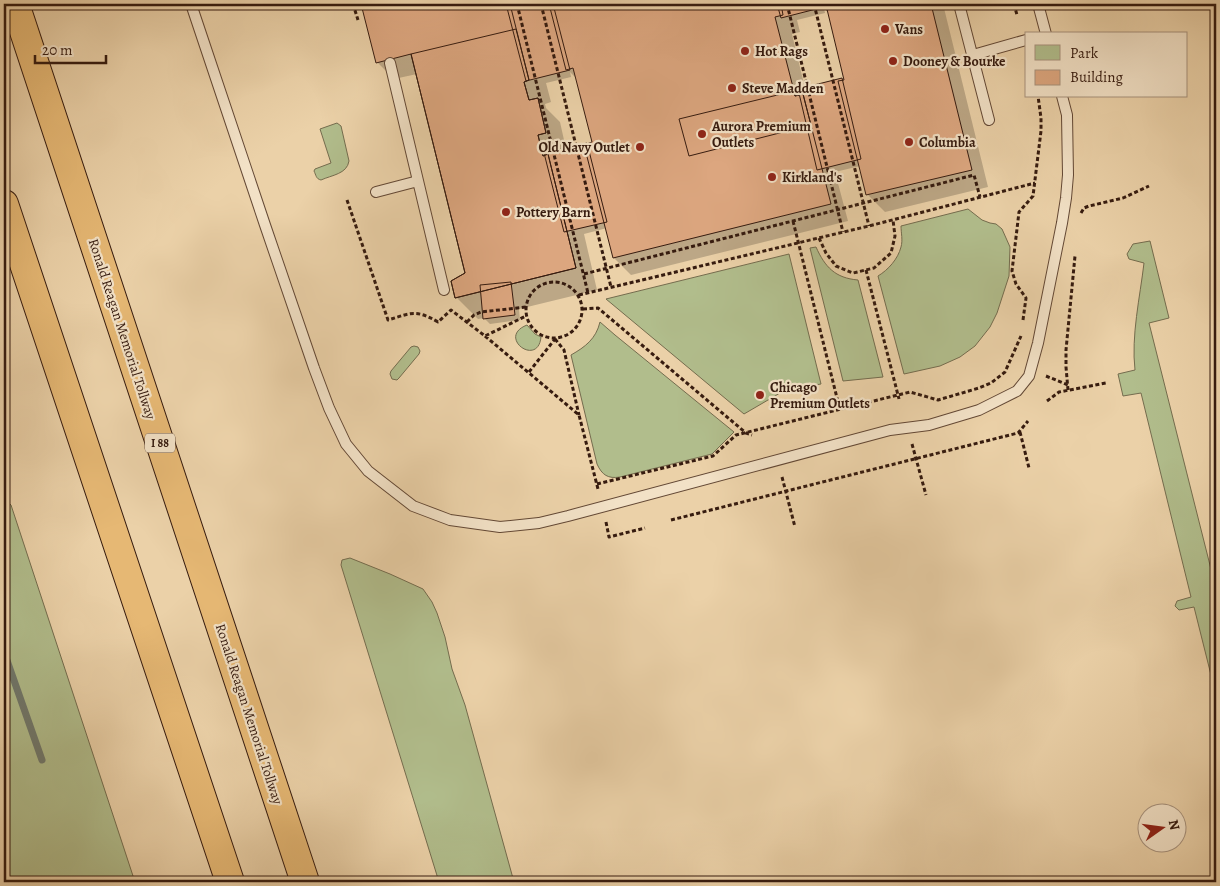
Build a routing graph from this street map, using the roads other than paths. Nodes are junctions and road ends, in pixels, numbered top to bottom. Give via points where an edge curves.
1 (15, 4) edge
2 (191, 4) edge
3 (959, 4) edge
4 (1038, 4) edge
5 (1045, 32) edge
6 (1025, 40) edge
7 (973, 55) junction
8 (390, 63) dead end
9 (1063, 98) edge
10 (989, 120) dead end
11 (418, 181) junction
12 (376, 192) dead end
13 (4, 204) edge
14 (444, 290) dead end
15 (230, 882) edge
16 (305, 882) edge

1 - 16 highway, Ronald Reagan Memorial Tollway / I 88
2 - 9 lane via 328,408 346,444 368,471 414,506 450,520 500,527 539,523 890,430 929,425 979,410 1018,391 1029,376 1038,343 1066,198 1067,115
3 - 7 lane
4 - 5 lane
6 - 7 lane
7 - 10 lane
8 - 11 lane
11 - 12 lane
11 - 14 lane
13 - 15 highway

